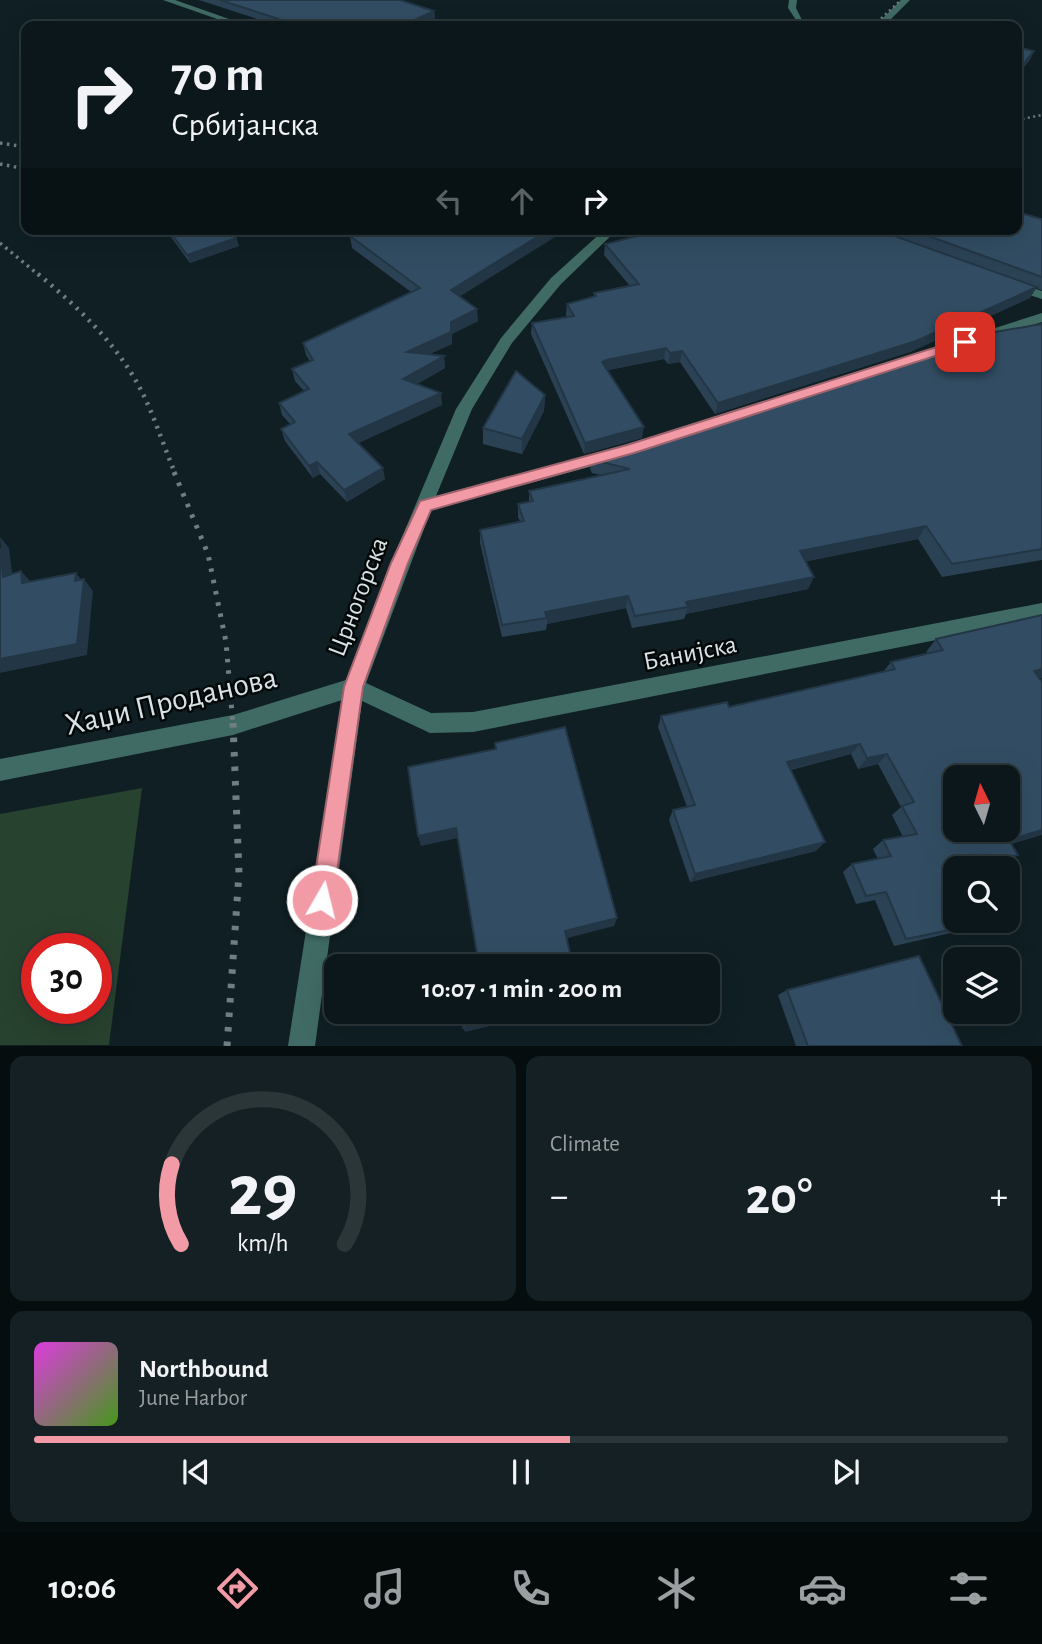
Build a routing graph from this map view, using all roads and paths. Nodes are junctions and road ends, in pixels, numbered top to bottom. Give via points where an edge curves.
1 (793, 0) edge
2 (906, 0) edge
3 (172, 1) edge
4 (799, 19) dead end
5 (230, 21) edge
6 (884, 21) edge
7 (606, 235) edge
8 (1004, 282) edge
9 (1042, 295) edge
10 (1042, 317) edge
11 (962, 343) edge
12 (762, 407) edge
13 (669, 437) edge
14 (629, 450) edge
15 (426, 505) junction
16 (1042, 611) edge
17 (354, 687) junction
18 (0, 770) edge
19 (301, 1045) edge

1 - 4 street
2 - 6 street
3 - 5 street
7 - 15 street, Црногорска via 556,281 506,341 464,409
8 - 9 street
10 - 11 street
12 - 13 street
14 - 15 street
15 - 17 street, Црногорска
16 - 17 street, Банијска via 473,722 430,723
17 - 18 street, Хаџи Проданова via 233,725
17 - 19 street, Црногорска

